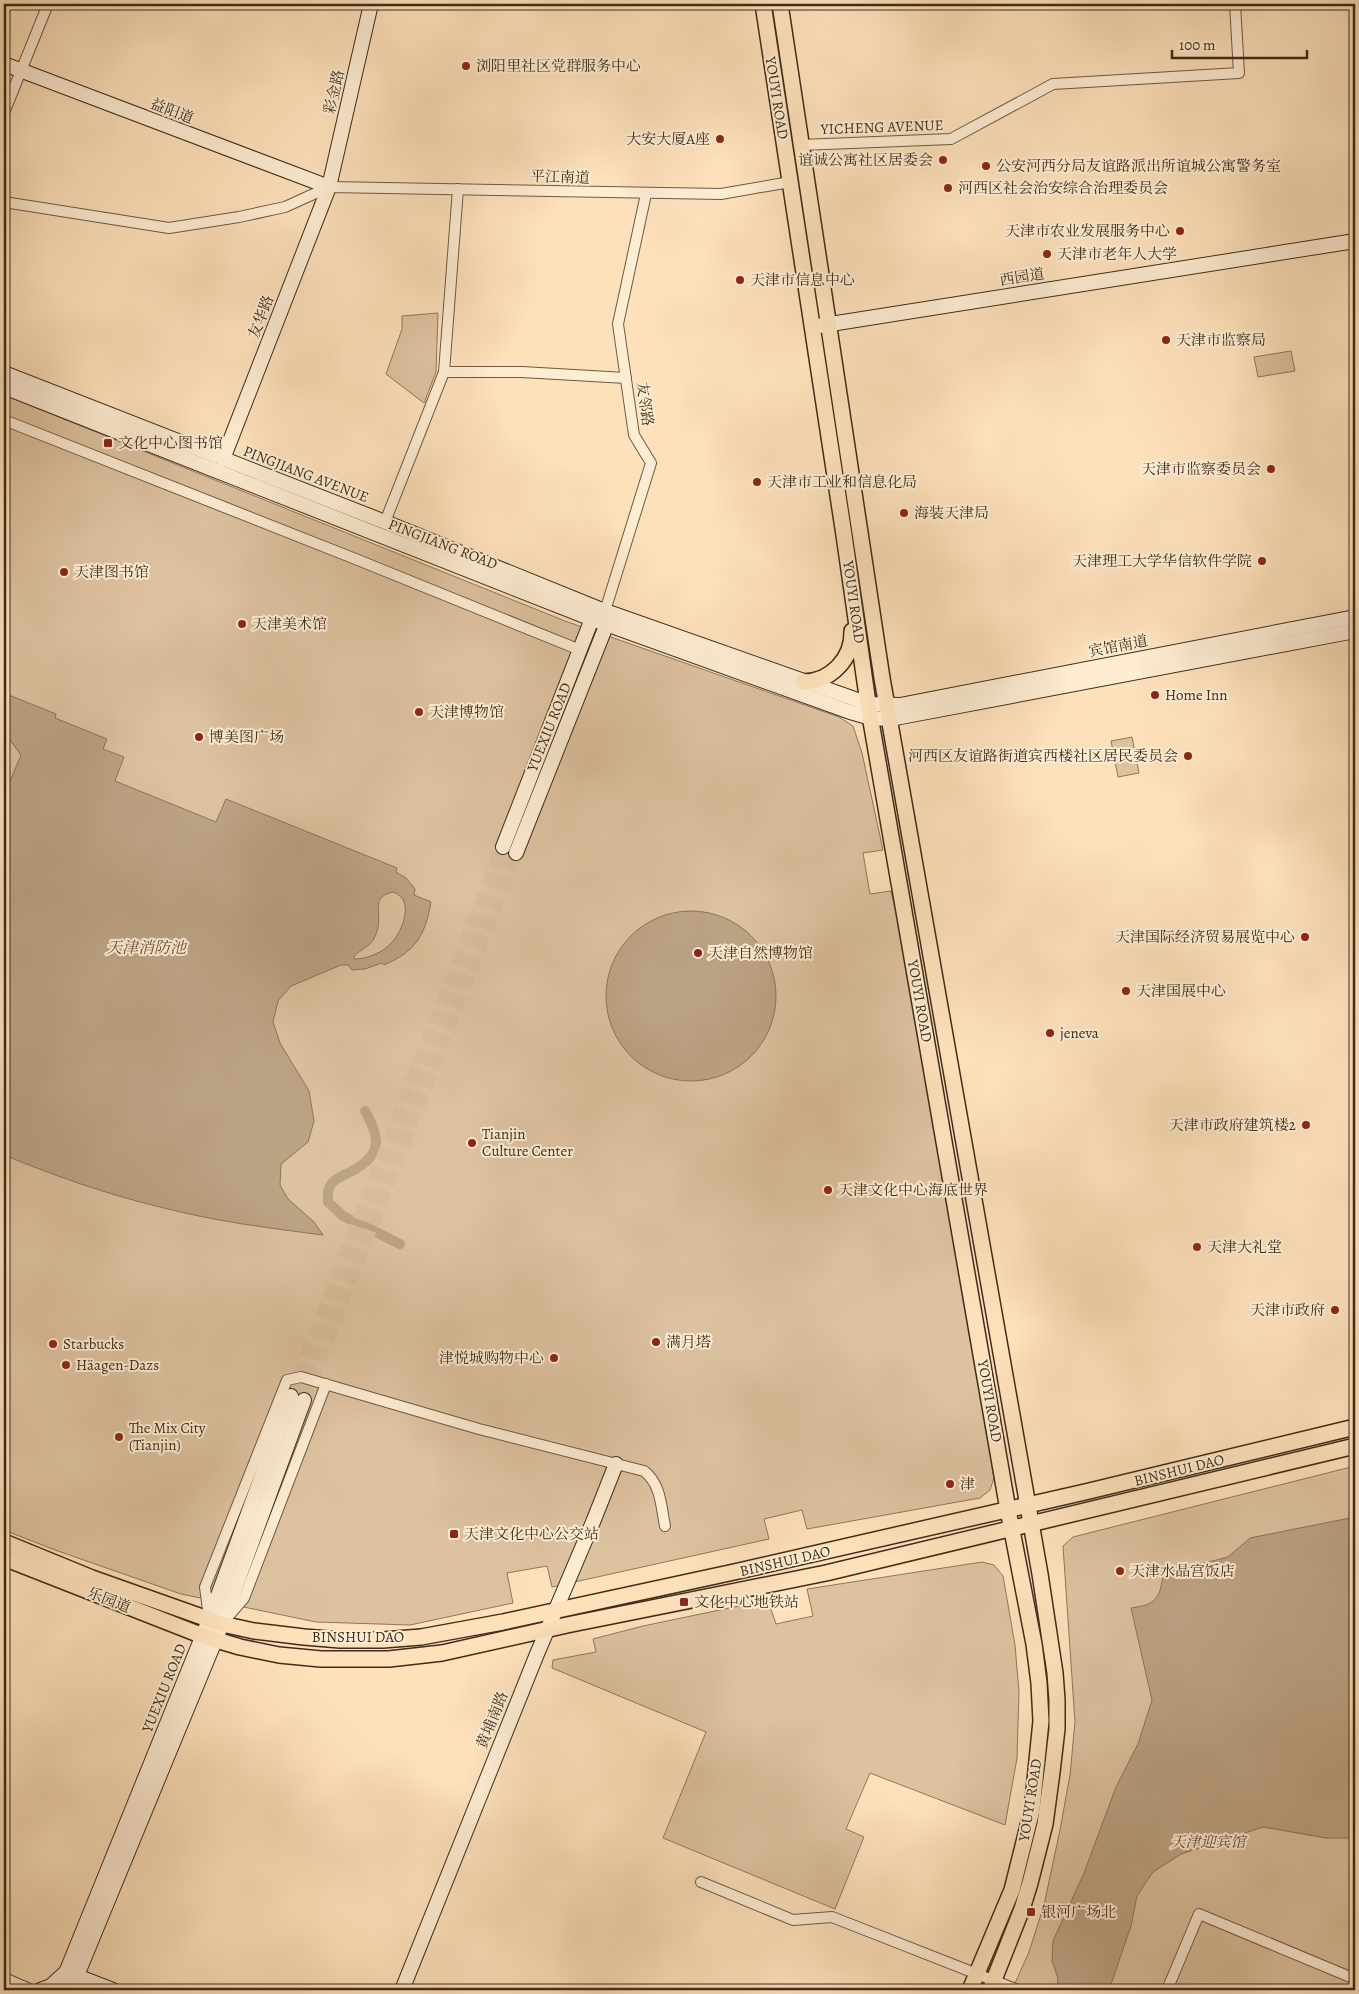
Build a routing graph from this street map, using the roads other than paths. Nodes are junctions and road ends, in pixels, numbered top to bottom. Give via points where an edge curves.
1 (48, 4) edge
2 (371, 4) edge
3 (762, 4) edge
4 (780, 4) edge
5 (1235, 4) edge
6 (4, 64) edge
7 (21, 71) junction
8 (4, 113) edge
9 (801, 145) junction
10 (790, 182) junction
11 (329, 187) junction
12 (458, 189) junction
13 (646, 194) junction
14 (4, 202) edge
15 (1355, 241) edge
16 (1355, 249) edge
17 (829, 328) junction
18 (813, 331) junction
19 (444, 372) junction
20 (4, 373) edge
21 (626, 378) junction
22 (5, 392) edge
23 (4, 420) edge
24 (223, 459) junction
25 (385, 522) junction
26 (852, 595) junction
27 (602, 615) junction
28 (1355, 617) edge
29 (1355, 631) edge
30 (580, 650) junction
31 (803, 682) junction
32 (870, 711) junction
33 (889, 713) junction
34 (326, 1385) junction
35 (291, 1396) tunnel mouth
36 (304, 1400) tunnel mouth
37 (1355, 1427) edge
38 (1355, 1446) edge
39 (619, 1466) junction
40 (1027, 1506) junction
41 (1008, 1510) junction
42 (1031, 1525) junction
43 (663, 1526) dead end
44 (1012, 1530) junction
45 (4, 1542) edge
46 (4, 1558) edge
47 (560, 1609) junction
48 (215, 1622) junction
49 (552, 1629) junction
50 (209, 1638) junction
51 (701, 1882) dead end
52 (977, 1975) junction
53 (1355, 1979) edge
54 (4, 1980) edge
55 (68, 1983) edge
56 (991, 1986) edge
57 (27, 1990) edge
58 (40, 1990) edge
59 (91, 1990) edge
60 (112, 1990) edge
61 (402, 1990) edge
62 (408, 1990) edge
63 (970, 1990) edge
64 (1018, 1990) edge
65 (1167, 1990) edge

1 - 7 street
2 - 11 street, 彩金路
3 - 10 main road, YOUYI ROAD
4 - 9 main road, YOUYI ROAD
5 - 9 street, YICHENG AVENUE via 1239,73 1053,84 951,139
6 - 7 street, 益阳道
7 - 8 street
7 - 11 street, 益阳道
9 - 17 main road, YOUYI ROAD
10 - 13 street, 平江南道 via 721,194
10 - 18 main road, YOUYI ROAD
11 - 12 street, 平江南道
11 - 14 street via 285,207 169,228
11 - 24 street, 友华路
12 - 13 street, 平江南道
12 - 19 street
13 - 21 street, 友邻路 via 618,324
15 - 17 street, 西园道
16 - 17 street, 西园道
17 - 18 street, 西园道
17 - 33 main road, YOUYI ROAD
18 - 26 main road, YOUYI ROAD
19 - 21 street via 522,372
19 - 25 street
20 - 24 street, PINGJIANG AVENUE
21 - 27 street, 友邻路 via 634,435 651,463
22 - 27 street, PINGJIANG ROAD
23 - 30 street
24 - 25 street, PINGJIANG AVENUE
25 - 27 street, PINGJIANG AVENUE
26 - 31 main road via 853,634 847,656 825,677
26 - 32 main road, YOUYI ROAD
27 - 30 street, YUEXIU ROAD
27 - 30 street, YUEXIU ROAD via 510,850
27 - 31 street
27 - 32 street via 841,709
28 - 33 street, 宾馆南道 via 900,705
29 - 33 street, 宾馆南道
31 - 32 street
32 - 33 street
32 - 41 main road, YOUYI ROAD
33 - 40 main road, YOUYI ROAD
34 - 39 street
34 - 48 street via 244,1598
34 - 48 street via 300,1377 287,1380 205,1587
35 - 48 street, YUEXIU ROAD
36 - 48 street, YUEXIU ROAD
37 - 40 main road, BINSHUI DAO
38 - 42 main road, BINSHUI DAO
39 - 43 street via 644,1475 651,1482
39 - 47 street, 黄埔南路
40 - 41 main road, BINSHUI DAO
40 - 42 main road, YOUYI ROAD
41 - 44 main road, YOUYI ROAD
41 - 47 main road, BINSHUI DAO
42 - 44 main road, BINSHUI DAO
42 - 56 main road, YOUYI ROAD via 1055,1673 1057,1729 1046,1815 1037,1854 1022,1909
44 - 49 main road, BINSHUI DAO via 826,1573
44 - 52 main road, YOUYI ROAD via 1040,1683 1041,1721 1032,1810 1019,1863 1012,1890
45 - 48 main road, 乐园道
46 - 50 main road, 乐园道
47 - 48 main road, BINSHUI DAO via 421,1637 383,1640 304,1637
47 - 49 street, 黄埔南路
48 - 50 street, YUEXIU ROAD
49 - 50 main road, BINSHUI DAO via 442,1653 368,1659 279,1655
49 - 61 street, 黄埔南路
49 - 62 street, 黄埔南路
50 - 55 street, YUEXIU ROAD
51 - 52 street via 793,1920 832,1917
52 - 56 street
52 - 63 main road, YOUYI ROAD
53 - 65 street via 1199,1914
54 - 57 street
55 - 58 street
55 - 59 street
55 - 60 street
56 - 64 street

